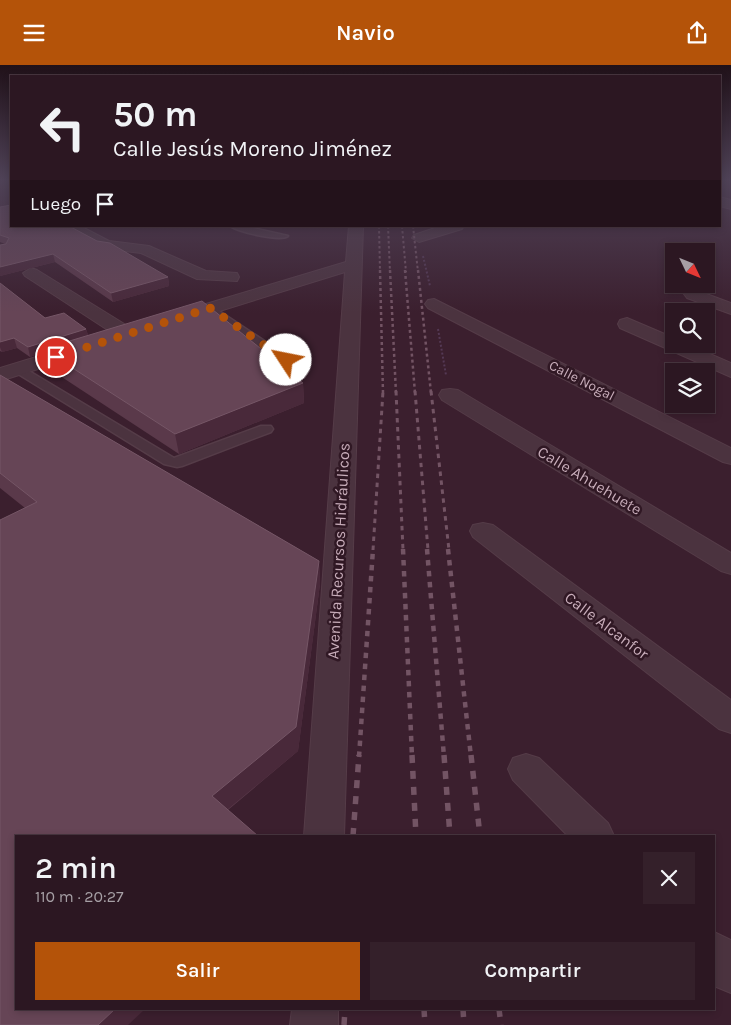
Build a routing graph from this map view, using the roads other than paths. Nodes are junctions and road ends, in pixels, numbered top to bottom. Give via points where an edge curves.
1 (237, 227) edge
2 (356, 227) edge
3 (454, 227) edge
4 (78, 230) edge
5 (132, 231) dead end
6 (284, 236) dead end
7 (419, 238) dead end
8 (353, 265) junction
9 (31, 273) dead end
10 (231, 277) junction
11 (266, 291) junction
12 (693, 294) dead end
13 (434, 304) dead end
14 (210, 308) junction
15 (731, 309) edge
16 (627, 324) dead end
17 (127, 334) junction
18 (286, 360) dead end
19 (20, 369) junction
20 (731, 371) edge
21 (0, 375) edge
22 (450, 395) dead end
23 (266, 429) dead end
24 (731, 457) edge
25 (483, 531) dead end
26 (731, 565) edge
27 (731, 719) edge
28 (526, 769) dead end
29 (324, 835) edge
30 (593, 835) edge
31 (715, 955) edge
32 (731, 971) edge
33 (315, 1010) edge
34 (314, 1025) edge

1 - 6 lane
2 - 8 street, Avenida Recursos Hidráulicos
3 - 7 street
4 - 10 street via 105,245 144,249 203,276
5 - 10 street
8 - 11 street
8 - 29 street, Avenida Recursos Hidráulicos
9 - 17 street
10 - 11 street
11 - 14 street
12 - 15 street
13 - 24 street, Calle Nogal
14 - 17 street
14 - 18 lane
16 - 20 street
17 - 19 street
19 - 21 street
19 - 23 lane via 177,463
22 - 26 street, Calle Ahuehuete
25 - 27 street, Calle Alcanfor
28 - 30 street
31 - 32 street
33 - 34 street

